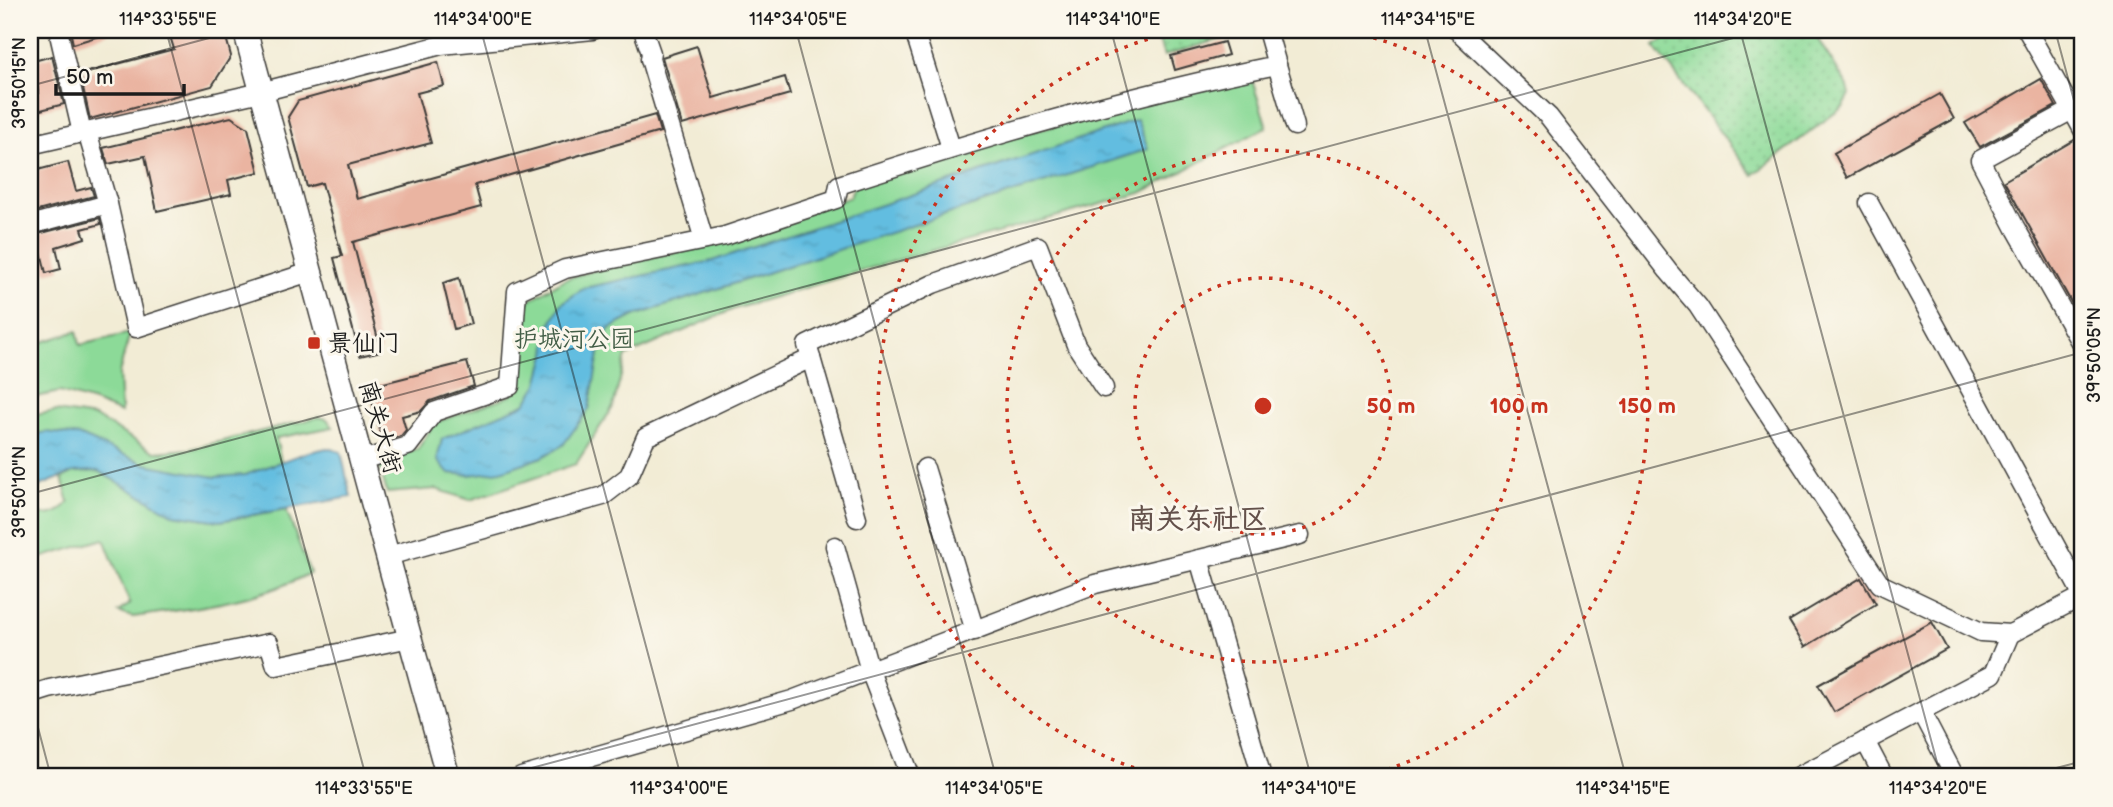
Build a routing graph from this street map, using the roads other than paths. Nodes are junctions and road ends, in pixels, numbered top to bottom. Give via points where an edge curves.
1 (58, 30) edge
2 (245, 30) edge
3 (593, 30) edge
4 (643, 30) edge
5 (914, 30) edge
6 (1267, 30) edge
7 (1457, 30) edge
8 (2027, 30) edge
9 (1277, 65) junction
10 (261, 92) junction
11 (2072, 110) junction
12 (1295, 126) dead end
13 (2083, 130) edge
14 (85, 132) junction
15 (30, 145) edge
16 (951, 148) junction
17 (1869, 203) dead end
18 (108, 204) junction
19 (30, 225) edge
20 (704, 240) junction
21 (310, 272) junction
22 (2083, 347) edge
23 (811, 358) junction
24 (1104, 388) dead end
25 (362, 460) junction
26 (925, 468) dead end
27 (857, 518) dead end
28 (1300, 535) dead end
29 (835, 546) dead end
30 (388, 556) junction
31 (1199, 559) junction
32 (2083, 596) edge
33 (975, 631) junction
34 (2010, 634) junction
35 (410, 638) junction
36 (870, 671) junction
37 (30, 695) edge
38 (1922, 712) junction
39 (1865, 741) junction
40 (449, 777) edge
41 (522, 777) edge
42 (911, 777) edge
43 (1262, 777) edge
44 (1797, 777) edge
45 (1884, 777) edge
46 (1955, 777) edge

1 - 14 street
2 - 10 main road, 南关大街
3 - 10 street via 441,45
4 - 20 street
5 - 16 street
6 - 9 street
7 - 34 street via 1549,117 1698,306 1880,584 1981,632
8 - 11 street
9 - 12 street
9 - 16 street via 1193,82
10 - 14 street
10 - 21 main road, 南关大街
11 - 13 street
11 - 22 street via 1980,160
14 - 15 street
14 - 18 street
16 - 20 street via 839,185 836,199
17 - 32 street
18 - 19 street
18 - 21 street via 136,328
20 - 25 street via 565,269 517,290 510,386 434,412 408,446
21 - 25 main road, 南关大街
23 - 24 street via 807,345 933,284 1038,246 1076,345
23 - 27 street
23 - 30 street via 646,437 629,476 603,496
25 - 30 main road, 南关大街
26 - 33 street
28 - 31 street
29 - 36 street
30 - 35 main road, 南关大街
31 - 33 street via 1095,583
31 - 43 street
32 - 34 street
33 - 36 street
34 - 38 street via 1993,674
35 - 37 street via 276,666 268,643
35 - 40 main road, 南关大街
36 - 41 street via 792,700
36 - 42 street
38 - 39 street
38 - 46 street
39 - 44 street
39 - 45 street

